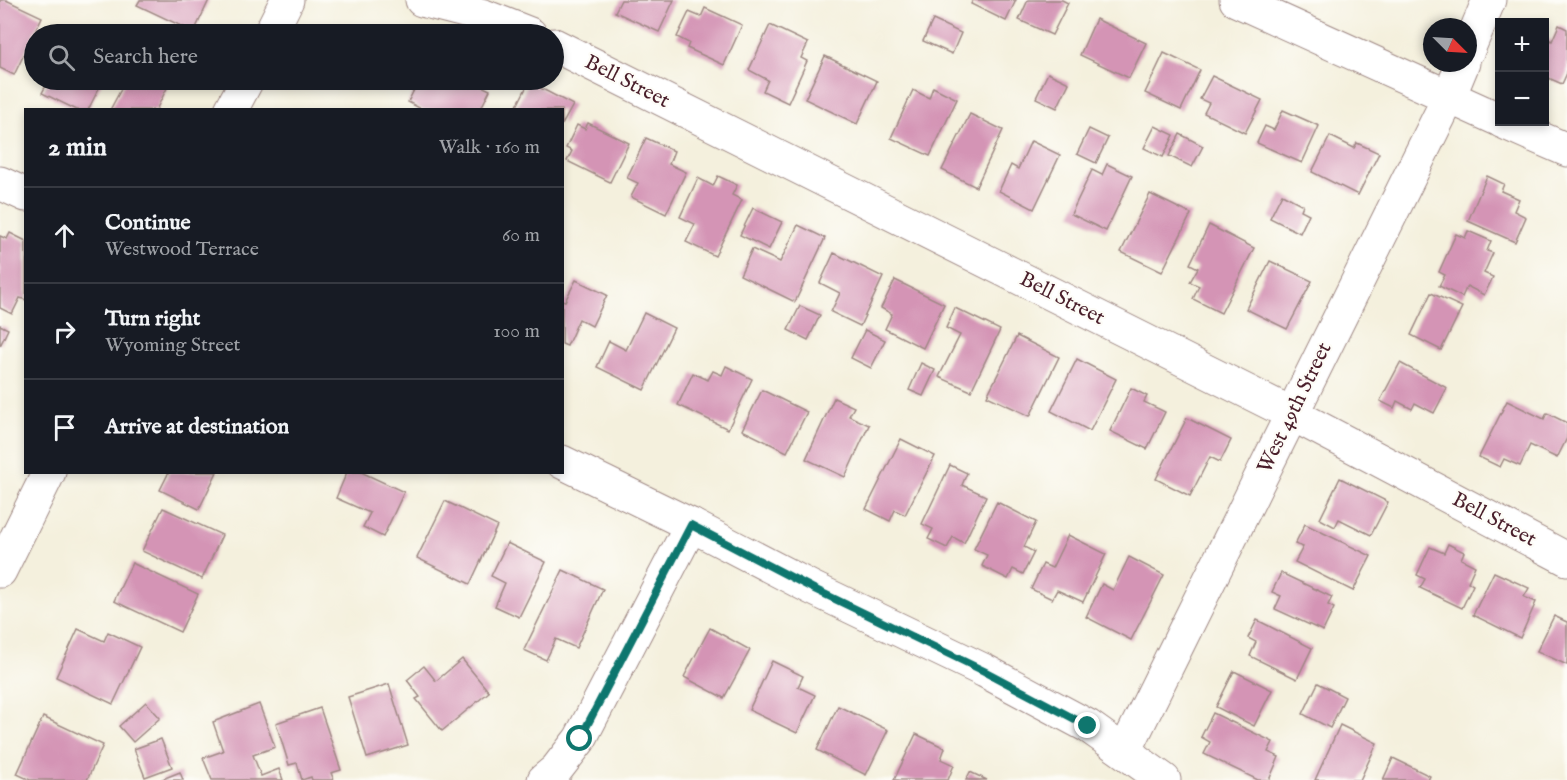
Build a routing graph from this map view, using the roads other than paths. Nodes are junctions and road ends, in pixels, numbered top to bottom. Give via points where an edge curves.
1 (287, 0) edge
2 (422, 0) edge
3 (1236, 0) edge
4 (1489, 0) edge
5 (275, 24) edge
6 (504, 24) edge
7 (1477, 29) edge
8 (564, 50) edge
9 (1459, 72) edge
10 (242, 90) edge
11 (1449, 97) junction
12 (232, 108) edge
13 (1495, 118) edge
14 (1512, 126) edge
15 (1567, 150) edge
16 (0, 183) edge
17 (24, 194) edge
18 (1292, 414) junction
19 (564, 463) edge
20 (48, 474) edge
21 (691, 525) junction
22 (1567, 559) edge
23 (0, 571) edge
24 (1125, 751) junction
25 (544, 780) edge
26 (1164, 780) edge

1 - 5 street
2 - 6 street
3 - 11 street
4 - 7 street
8 - 18 street, Bell Street
9 - 11 street, West 49th Street
10 - 12 street
11 - 13 street
11 - 18 street, West 49th Street
14 - 15 street
16 - 17 street
18 - 22 street, Bell Street
18 - 24 street, West 49th Street
19 - 21 street
20 - 23 street
21 - 24 street via 984,671 1088,726
21 - 25 street via 580,739
24 - 26 street

